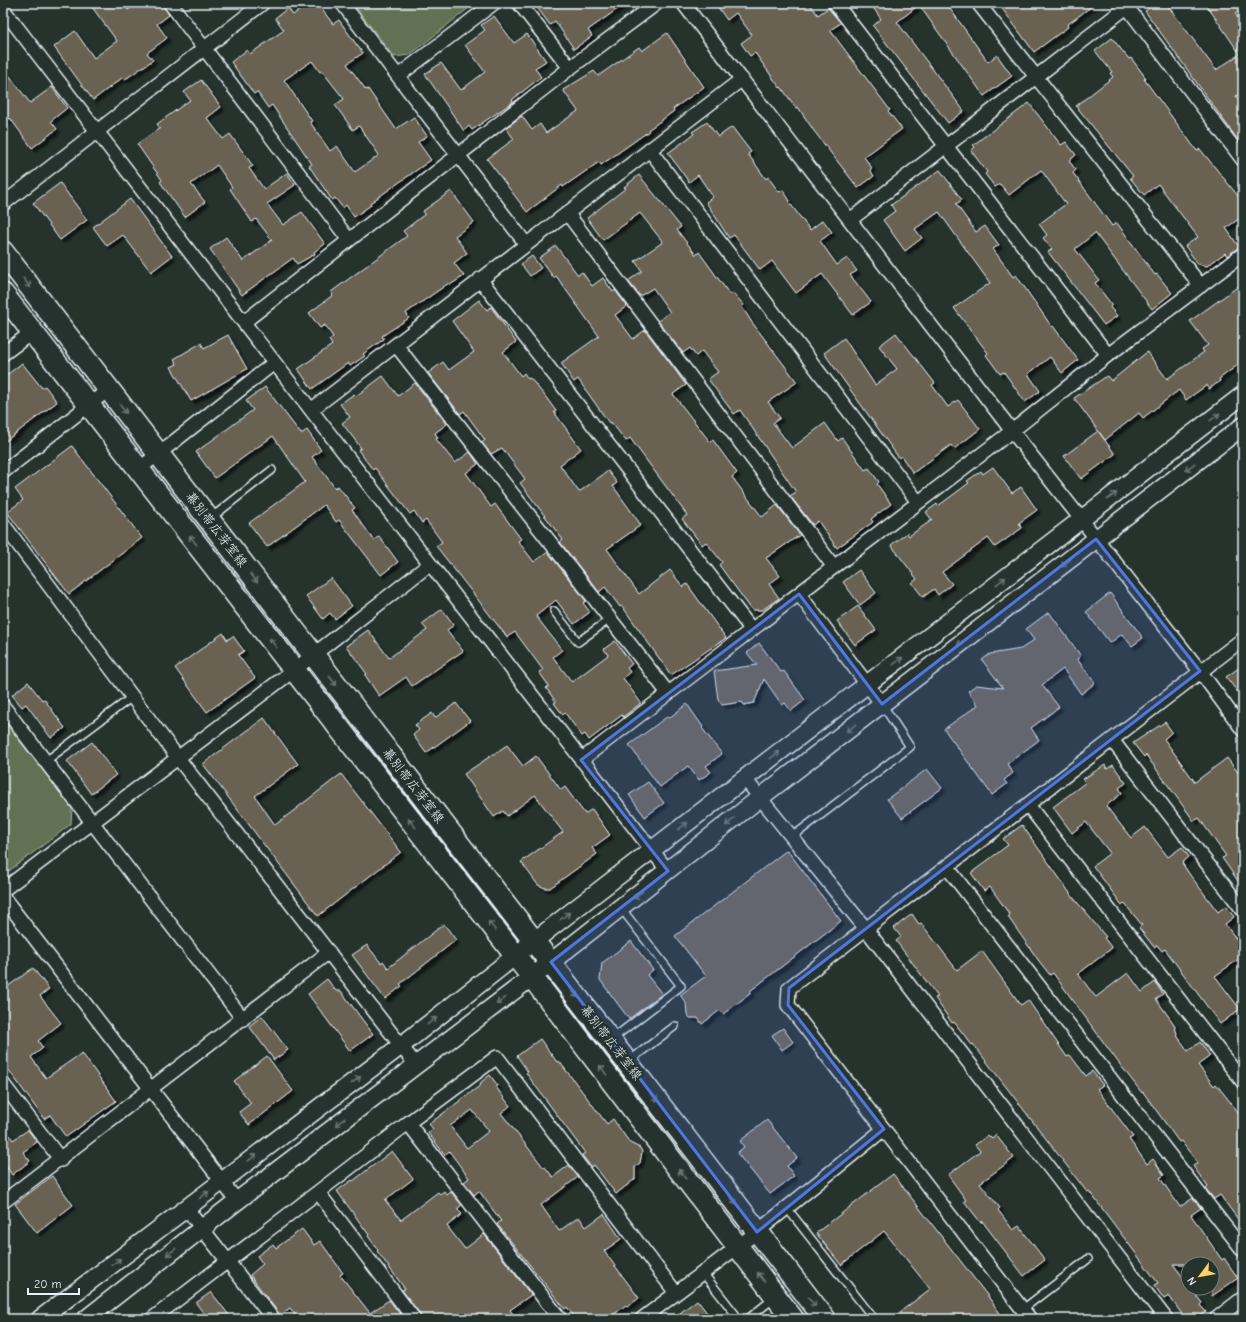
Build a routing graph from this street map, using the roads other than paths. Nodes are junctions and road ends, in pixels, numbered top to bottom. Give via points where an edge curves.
1 (170, 3) edge
2 (263, 3) edge
3 (342, 3) edge
4 (494, 3) edge
5 (519, 3) edge
6 (657, 3) edge
7 (683, 3) edge
8 (835, 3) edge
9 (978, 3) edge
10 (1128, 4) edge
11 (3, 9) edge
12 (204, 48) junction
13 (570, 68) junction
14 (398, 76) junction
15 (1036, 78) junction
16 (742, 79) junction
17 (97, 132) junction
18 (946, 146) junction
19 (649, 149) junction
20 (458, 155) junction
21 (1243, 160) edge
22 (3, 204) edge
23 (567, 213) junction
24 (850, 220) junction
25 (349, 240) junction
26 (526, 244) junction
27 (3, 252) edge
28 (1243, 254) edge
29 (480, 279) junction
30 (1201, 286) junction
31 (3, 294) edge
32 (244, 322) junction
33 (31, 333) junction
34 (396, 345) junction
35 (3, 354) edge
36 (1108, 355) junction
37 (274, 363) junction
38 (108, 390) junction
39 (1243, 395) edge
40 (88, 404) junction
41 (311, 410) junction
42 (1243, 426) edge
43 (1012, 431) junction
44 (159, 454) junction
45 (139, 469) junction
46 (272, 470) dead end
47 (3, 472) edge
48 (918, 502) junction
49 (1081, 519) junction
50 (210, 520) junction
51 (3, 524) edge
52 (1096, 539) junction
53 (430, 564) junction
54 (834, 567) junction
55 (798, 594) junction
56 (554, 611) dead end
57 (610, 619) junction
58 (752, 630) junction
59 (1243, 639) edge
60 (313, 654) junction
61 (294, 670) junction
62 (1200, 671) junction
63 (867, 684) junction
64 (668, 693) junction
65 (132, 697) junction
66 (882, 704) junction
67 (3, 706) edge
68 (1243, 730) edge
69 (1112, 740) junction
70 (178, 758) junction
71 (581, 760) junction
72 (46, 761) junction
73 (745, 779) junction
74 (761, 797) junction
75 (1028, 804) junction
76 (94, 823) junction
77 (792, 837) junction
78 (652, 850) junction
79 (946, 868) junction
80 (668, 871) junction
81 (3, 890) edge
82 (3, 897) edge
83 (621, 908) junction
84 (1243, 910) edge
85 (866, 929) junction
86 (535, 941) junction
87 (329, 952) junction
88 (516, 957) junction
89 (551, 962) junction
90 (532, 977) junction
91 (243, 1019) junction
92 (675, 1026) dead end
93 (611, 1041) junction
94 (402, 1045) junction
95 (627, 1062) junction
96 (416, 1065) junction
97 (1243, 1082) edge
98 (3, 1084) edge
99 (150, 1091) junction
100 (408, 1123) junction
101 (884, 1129) junction
102 (60, 1160) junction
103 (221, 1181) junction
104 (318, 1192) junction
105 (236, 1201) junction
106 (3, 1202) edge
107 (186, 1208) junction
108 (787, 1208) junction
109 (202, 1228) junction
110 (757, 1232) junction
111 (737, 1247) junction
112 (1243, 1250) edge
113 (1088, 1259) dead end
114 (228, 1261) junction
115 (703, 1273) junction
116 (676, 1293) junction
117 (776, 1297) junction
118 (1243, 1298) edge
119 (1027, 1314) edge
120 (40, 1319) edge
121 (86, 1319) edge
122 (152, 1319) edge
123 (273, 1319) edge
124 (414, 1319) edge
125 (560, 1319) edge
126 (642, 1319) edge
127 (739, 1319) edge
128 (748, 1319) edge
129 (793, 1319) edge
130 (825, 1319) edge
131 (874, 1319) edge
132 (1166, 1319) edge
133 (1216, 1319) edge

1 - 12 street
2 - 12 street
3 - 14 street
4 - 14 street
5 - 13 street
6 - 13 street
7 - 16 street
8 - 18 street
9 - 15 street
10 - 15 street
10 - 21 street
11 - 17 street
12 - 17 street
12 - 25 street
13 - 20 street
14 - 20 street
15 - 18 street
15 - 30 street
16 - 19 street
16 - 24 street
17 - 22 street
17 - 32 street
18 - 24 street
18 - 36 street
19 - 23 street
19 - 48 street
20 - 25 street
20 - 26 street
23 - 26 street
23 - 54 street
24 - 43 street
25 - 32 street
26 - 29 street
27 -> 38 main road, 幕別帯広芽室線
28 - 30 street
29 - 34 street
29 - 58 street
30 - 36 street
31 - 33 main road, 幕別帯広芽室線
32 - 37 street
33 - 35 street
33 - 40 main road, 幕別帯広芽室線
34 - 41 street
34 - 57 street
36 - 43 street
37 - 41 street
37 - 44 street
38 - 40 street
38 -> 44 main road, 幕別帯広芽室線
49 -> 39 street
40 - 45 main road, 幕別帯広芽室線
40 - 47 street
41 - 53 street
42 -> 52 street
43 - 48 street
43 - 49 street
44 - 45 street
44 - 50 main road, 幕別帯広芽室線
61 -> 45 main road, 幕別帯広芽室線
46 - 50 lane
48 - 54 street
49 - 52 street
63 -> 49 street
50 -> 60 main road, 幕別帯広芽室線
51 - 65 street
52 - 62 street
52 -> 66 street
53 - 60 street
53 - 71 street
54 - 55 street
55 - 58 street
55 - 63 street
56 - 57 lane via 578,642
57 - 64 street
58 - 64 street
59 - 62 street
60 - 61 street
60 -> 86 main road, 幕別帯広芽室線
61 - 70 street
88 -> 61 main road, 幕別帯広芽室線
62 - 68 street
62 - 69 street
63 - 66 street
73 -> 63 street
64 - 71 street
65 - 70 street
65 - 72 lane
66 -> 74 street
66 - 77 lane via 910,747
67 - 72 street
69 - 75 street
69 - 84 street
70 - 76 street
70 - 87 street
71 - 78 street
72 - 76 street
73 - 74 street
78 -> 73 street
74 - 77 street
74 -> 80 street
75 - 79 street
75 - 97 street
76 - 81 street
76 - 91 street
77 - 85 street
78 - 80 street
86 -> 78 street
79 - 85 street
79 - 112 street
80 -> 83 street
82 - 99 street
83 - 89 street
83 - 93 lane via 681,986
85 - 101 street via 789,988 788,1005
85 - 132 street
86 - 88 street
86 - 89 main road, 幕別帯広芽室線
87 - 91 street
87 - 94 street
88 - 90 main road, 幕別帯広芽室線
94 -> 88 street
89 - 90 street
89 -> 93 main road, 幕別帯広芽室線
90 -> 96 street
111 -> 90 main road, 幕別帯広芽室線
91 - 99 street
92 - 95 lane
93 - 95 main road, 幕別帯広芽室線
94 - 96 street
103 -> 94 street
95 -> 110 main road, 幕別帯広芽室線
96 -> 105 street
98 - 102 street
99 - 102 street
99 - 103 street
100 - 104 street
100 - 116 street via 497,1056
100 - 125 street
101 - 108 street
101 - 119 street
102 - 106 street
103 - 105 street
107 -> 103 street
104 - 114 street
104 - 124 street
105 - 109 street
107 - 109 street
120 -> 107 street
108 - 110 street
108 - 131 lane
109 - 114 street
109 -> 121 street
110 - 111 street
110 -> 130 main road, 幕別帯広芽室線
111 - 115 street
117 -> 111 main road, 幕別帯広芽室線
113 - 119 lane
114 - 122 street
114 - 123 street
115 - 116 street
115 - 127 lane
116 - 126 street
117 - 128 lane
117 - 129 main road, 幕別帯広芽室線
118 - 133 street

